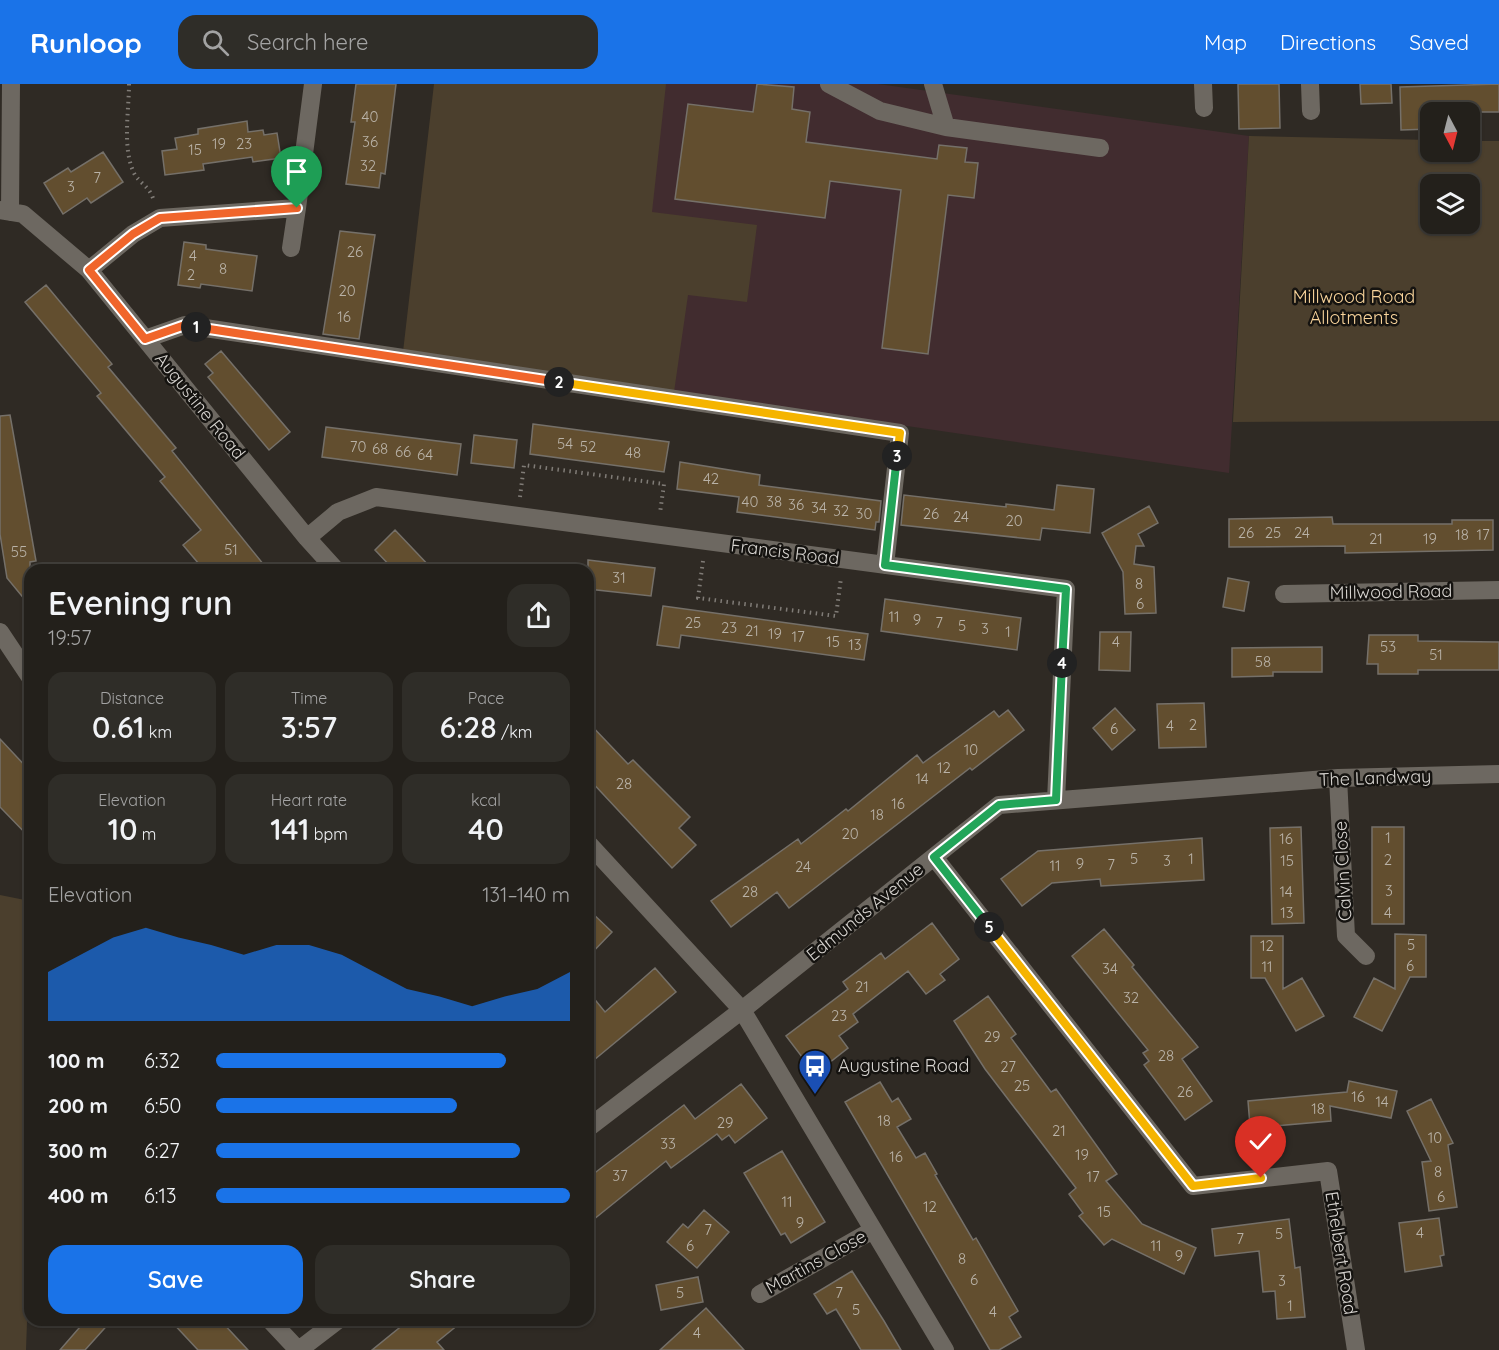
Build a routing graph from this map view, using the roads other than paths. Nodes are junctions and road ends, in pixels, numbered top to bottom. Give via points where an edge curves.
1 (11, 84) edge
2 (313, 84) edge
3 (829, 84) edge
4 (933, 84) edge
5 (1203, 84) edge
6 (1310, 84) edge
7 (1204, 108) dead end
8 (1311, 111) dead end
9 (946, 127) junction
10 (1100, 148) dead end
11 (297, 208) junction
12 (5, 211) edge
13 (291, 248) dead end
14 (89, 270) junction
15 (145, 339) junction
16 (307, 538) junction
17 (331, 564) edge
18 (885, 565) junction
19 (1499, 590) edge
20 (1284, 594) dead end
21 (0, 632) edge
22 (24, 667) edge
23 (1499, 774) edge
24 (1338, 778) junction
25 (1251, 785) joint
26 (1056, 800) junction
27 (594, 850) edge
28 (934, 857) junction
29 (1366, 956) dead end
30 (742, 1010) junction
31 (594, 1123) edge
32 (873, 1230) junction
33 (760, 1294) dead end
34 (276, 1326) edge
35 (330, 1326) edge
36 (298, 1350) edge
37 (945, 1350) edge
38 (1356, 1350) edge

1 - 12 street
2 - 11 street
3 - 9 street via 880,111
4 - 9 street
5 - 7 street
6 - 8 street
9 - 10 street
11 - 13 street
11 - 14 street via 160,218 133,234
12 - 14 street, Augustine Road via 23,214
14 - 15 street, Augustine Road
15 - 16 street, Augustine Road
15 - 18 street via 185,325 900,433
16 - 17 street, Augustine Road
16 - 18 street, Francis Road via 338,512 376,497
18 - 26 street, Francis Road via 1066,589
19 - 20 street, Millwood Road
21 - 22 street
23 - 24 street, The Landway
24 - 25 street, The Landway
24 - 29 street, Calvin Close via 1346,936
25 - 26 street, Edmunds Avenue
26 - 28 street, Edmunds Avenue via 999,805
27 - 30 street
28 - 30 street, Edmunds Avenue
28 - 38 street, Ethelbert Road via 1193,1186 1328,1171
30 - 31 street, Edmunds Avenue
30 - 32 street
32 - 33 street, Martins Close
32 - 37 street
34 - 36 street
35 - 36 street

